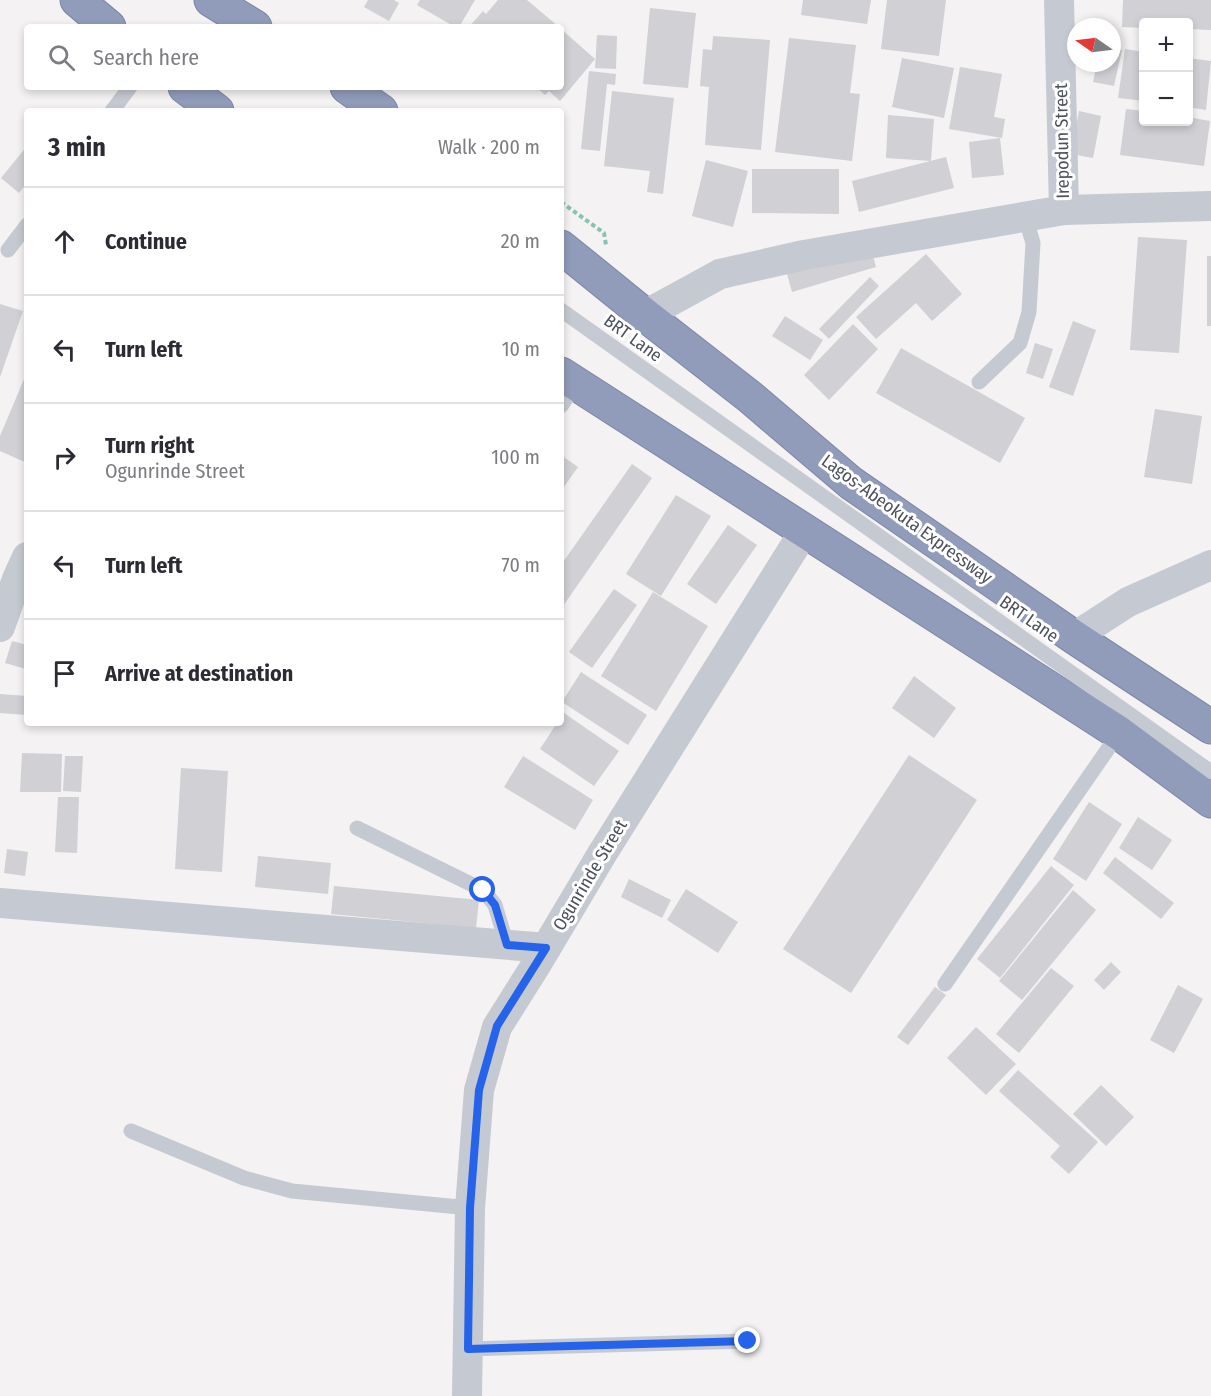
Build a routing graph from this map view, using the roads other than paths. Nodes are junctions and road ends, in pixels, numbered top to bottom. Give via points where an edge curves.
1 (77, 0) edge
2 (211, 0) edge
3 (1059, 0) edge
4 (105, 24) edge
5 (250, 24) edge
6 (127, 90) edge
7 (189, 90) edge
8 (351, 90) edge
9 (114, 108) edge
10 (213, 108) edge
11 (377, 108) edge
12 (1211, 206) edge
13 (1064, 210) junction
14 (1025, 216) junction
15 (24, 229) edge
16 (564, 249) edge
17 (8, 250) dead end
18 (564, 312) edge
19 (645, 315) junction
20 (979, 382) dead end
21 (566, 388) edge
22 (805, 530) junction
23 (24, 563) edge
24 (1211, 565) edge
25 (0, 627) edge
26 (1074, 637) junction
27 (1211, 727) edge
28 (1119, 733) junction
29 (1211, 772) edge
30 (1211, 801) edge
31 (357, 828) dead end
32 (0, 903) edge
33 (507, 945) junction
34 (546, 948) junction
35 (945, 984) dead end
36 (130, 1131) dead end
37 (470, 1208) junction
38 (748, 1341) dead end
39 (468, 1349) junction
40 (467, 1396) edge

1 - 4 highway
2 - 5 highway
3 - 13 street, Irepodun Street
6 - 9 lane
7 - 10 highway
8 - 11 highway
12 - 13 street
13 - 14 street
14 - 19 street via 720,274
14 - 20 lane via 1033,243 1029,312 1020,343
15 - 17 lane
16 - 19 highway, Lagos-Abeokuta Expressway
18 - 29 lane, BRT Lane
19 - 26 highway, Lagos-Abeokuta Expressway via 851,483
21 - 22 highway
22 - 28 highway
22 - 34 street, Ogunrinde Street
23 - 25 street
24 - 26 street via 1128,602
26 - 27 highway, Lagos-Abeokuta Expressway
28 - 30 highway
28 - 35 lane
31 - 33 lane via 483,890 495,905
32 - 33 street
33 - 34 street
34 - 37 street, Ogunrinde Street via 497,1026 479,1090
36 - 37 lane via 244,1178 292,1191
37 - 39 street, Ogunrinde Street
38 - 39 lane
39 - 40 street, Ogunrinde Street

